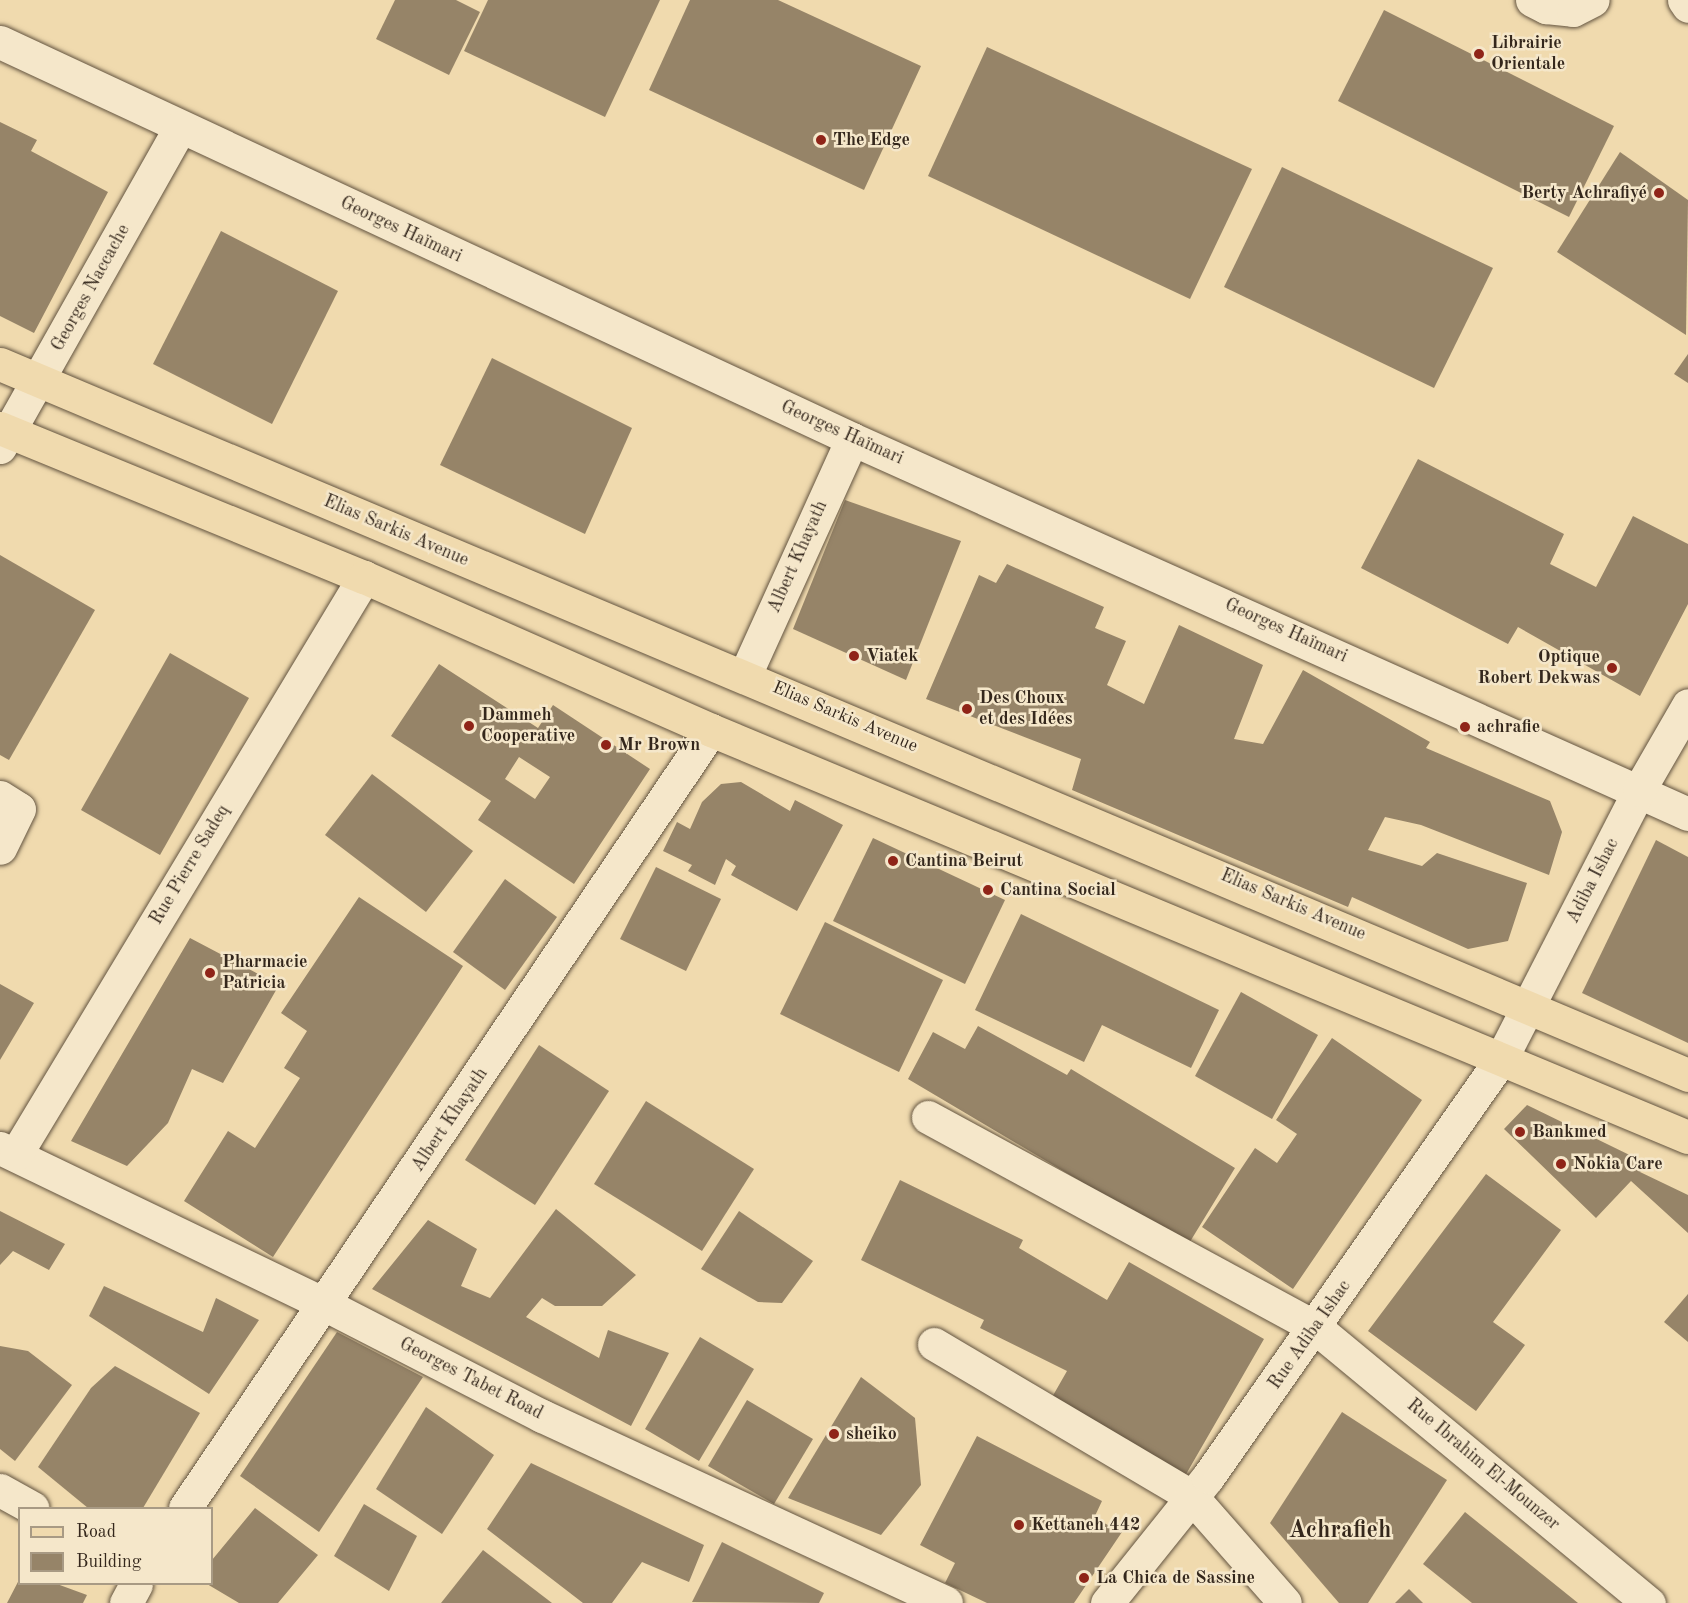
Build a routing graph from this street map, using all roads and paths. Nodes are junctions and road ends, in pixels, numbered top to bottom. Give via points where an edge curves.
1 (1532, 0) edge
2 (1593, 0) edge
3 (1684, 0) edge
4 (1688, 6) edge
5 (0, 42) edge
6 (180, 127) junction
7 (0, 364) edge
8 (39, 383) junction
9 (3, 436) edge
10 (852, 439) junction
11 (364, 577) junction
12 (745, 675) junction
13 (1688, 705) edge
14 (711, 730) junction
15 (1639, 790) junction
16 (0, 797) edge
17 (1688, 814) edge
18 (0, 848) edge
19 (1530, 1005) junction
20 (1501, 1059) junction
21 (1688, 1075) edge
22 (928, 1117) dead end
23 (1688, 1137) edge
24 (8, 1151) edge
25 (326, 1305) junction
26 (1316, 1328) junction
27 (934, 1344) dead end
28 (0, 1490) edge
29 (1191, 1496) junction
30 (29, 1507) edge
31 (186, 1507) edge
32 (135, 1585) edge
33 (126, 1603) edge
34 (946, 1603) edge
35 (1107, 1603) edge
36 (1285, 1603) edge
37 (1649, 1603) edge

1 - 2 street via 1546,7 1573,10
3 - 4 street
5 - 6 street, Georges Haïmari
6 - 8 street, Georges Naccache
6 - 10 street, Georges Haïmari
7 - 8 main road, Elias Sarkis Avenue
8 - 9 street, Georges Naccache
8 - 12 main road, Elias Sarkis Avenue
9 - 11 main road
10 - 12 street, Albert Khayath
10 - 15 street, Georges Haïmari
11 - 14 main road
11 - 24 street, Rue Pierre Sadeq
12 - 19 main road, Elias Sarkis Avenue
13 - 15 street, Adiba Ishac
14 - 20 main road
14 - 25 street, Albert Khayath
15 - 17 street, Georges Haïmari
15 - 19 street, Adiba Ishac
16 - 18 street via 19,809
19 - 20 street, Adiba Ishac
19 - 21 main road, Elias Sarkis Avenue
20 - 23 main road
20 - 26 street, Rue Adiba Ishac
22 - 26 street, Rue Ibrahim El-Mounzer
24 - 25 street, Georges Tabet Road
25 - 31 street, Albert Khayath
25 - 34 street, Georges Tabet Road via 552,1421
26 - 29 street, Rue Adiba Ishac
26 - 37 street, Rue Ibrahim El-Mounzer
27 - 29 street
28 - 30 street
29 - 35 street, Rue Adiba Ishac
29 - 36 street
32 - 33 street

